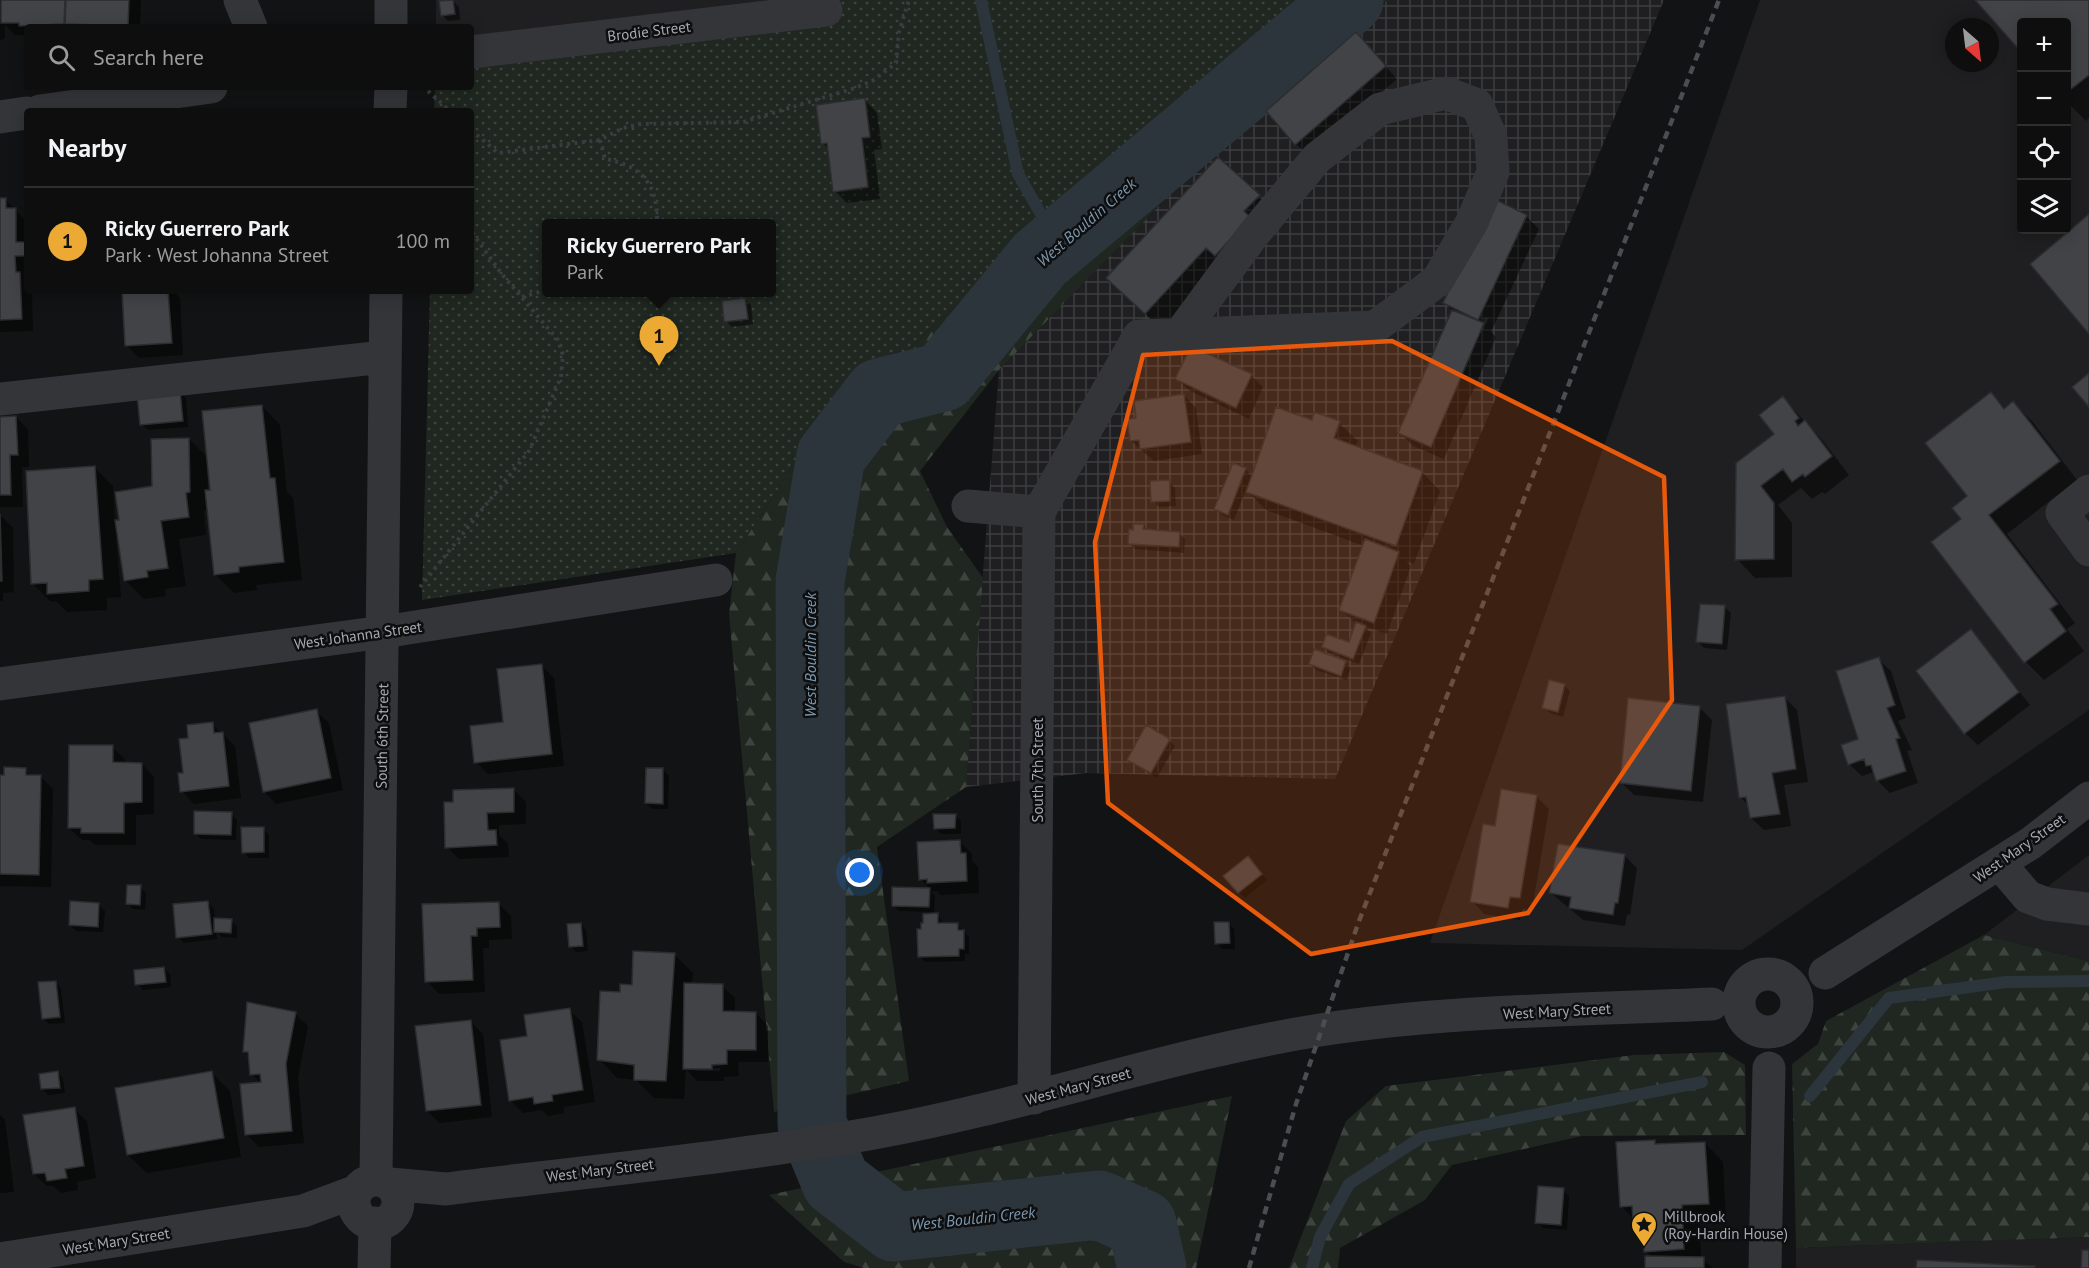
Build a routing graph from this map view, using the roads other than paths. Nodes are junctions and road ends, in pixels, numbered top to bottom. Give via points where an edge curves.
1 (240, 0) edge
2 (391, 0) edge
3 (826, 10) dead end
4 (250, 24) edge
5 (391, 24) edge
6 (474, 52) edge
7 (190, 90) edge
8 (391, 90) edge
9 (61, 108) edge
10 (390, 108) edge
11 (24, 113) edge
12 (0, 117) edge
13 (386, 294) edge
14 (1180, 334) junction
15 (384, 357) junction
16 (0, 399) edge
17 (2089, 491) edge
18 (968, 506) dead end
19 (1039, 512) junction
20 (2089, 550) edge
21 (716, 580) dead end
22 (383, 632) junction
23 (0, 684) edge
24 (2089, 798) edge
25 (1999, 863) junction
26 (2089, 909) edge
27 (1760, 1007) junction
28 (1035, 1098) junction
29 (376, 1201) junction
30 (0, 1259) edge
31 (374, 1268) edge
32 (1765, 1268) edge

1 - 4 street
2 - 5 street
3 - 6 street, Brodie Street
7 - 9 street
8 - 10 street
11 - 12 street
13 - 15 street, South 6th Street
14 - 14 street via 1375,327 1437,281 1472,222 1493,172 1491,137 1477,105 1446,93 1380,109 1317,158 1253,235
14 - 19 street via 1139,336
15 - 16 street
15 - 22 street, South 6th Street
17 - 20 street via 2062,513
18 - 19 street
19 - 28 street, South 7th Street
21 - 22 street, West Johanna Street
22 - 23 street, West Johanna Street
22 - 29 street, South 6th Street
24 - 25 street, West Mary Street
25 - 26 street via 2028,897 2047,904
25 - 27 street, West Mary Street via 1825,973
27 - 28 street, West Mary Street via 1434,1017 1320,1030 1177,1059
27 - 32 street via 1769,1068
28 - 29 street, West Mary Street via 845,1137
29 - 30 street, West Mary Street
29 - 31 street, South 6th Street

